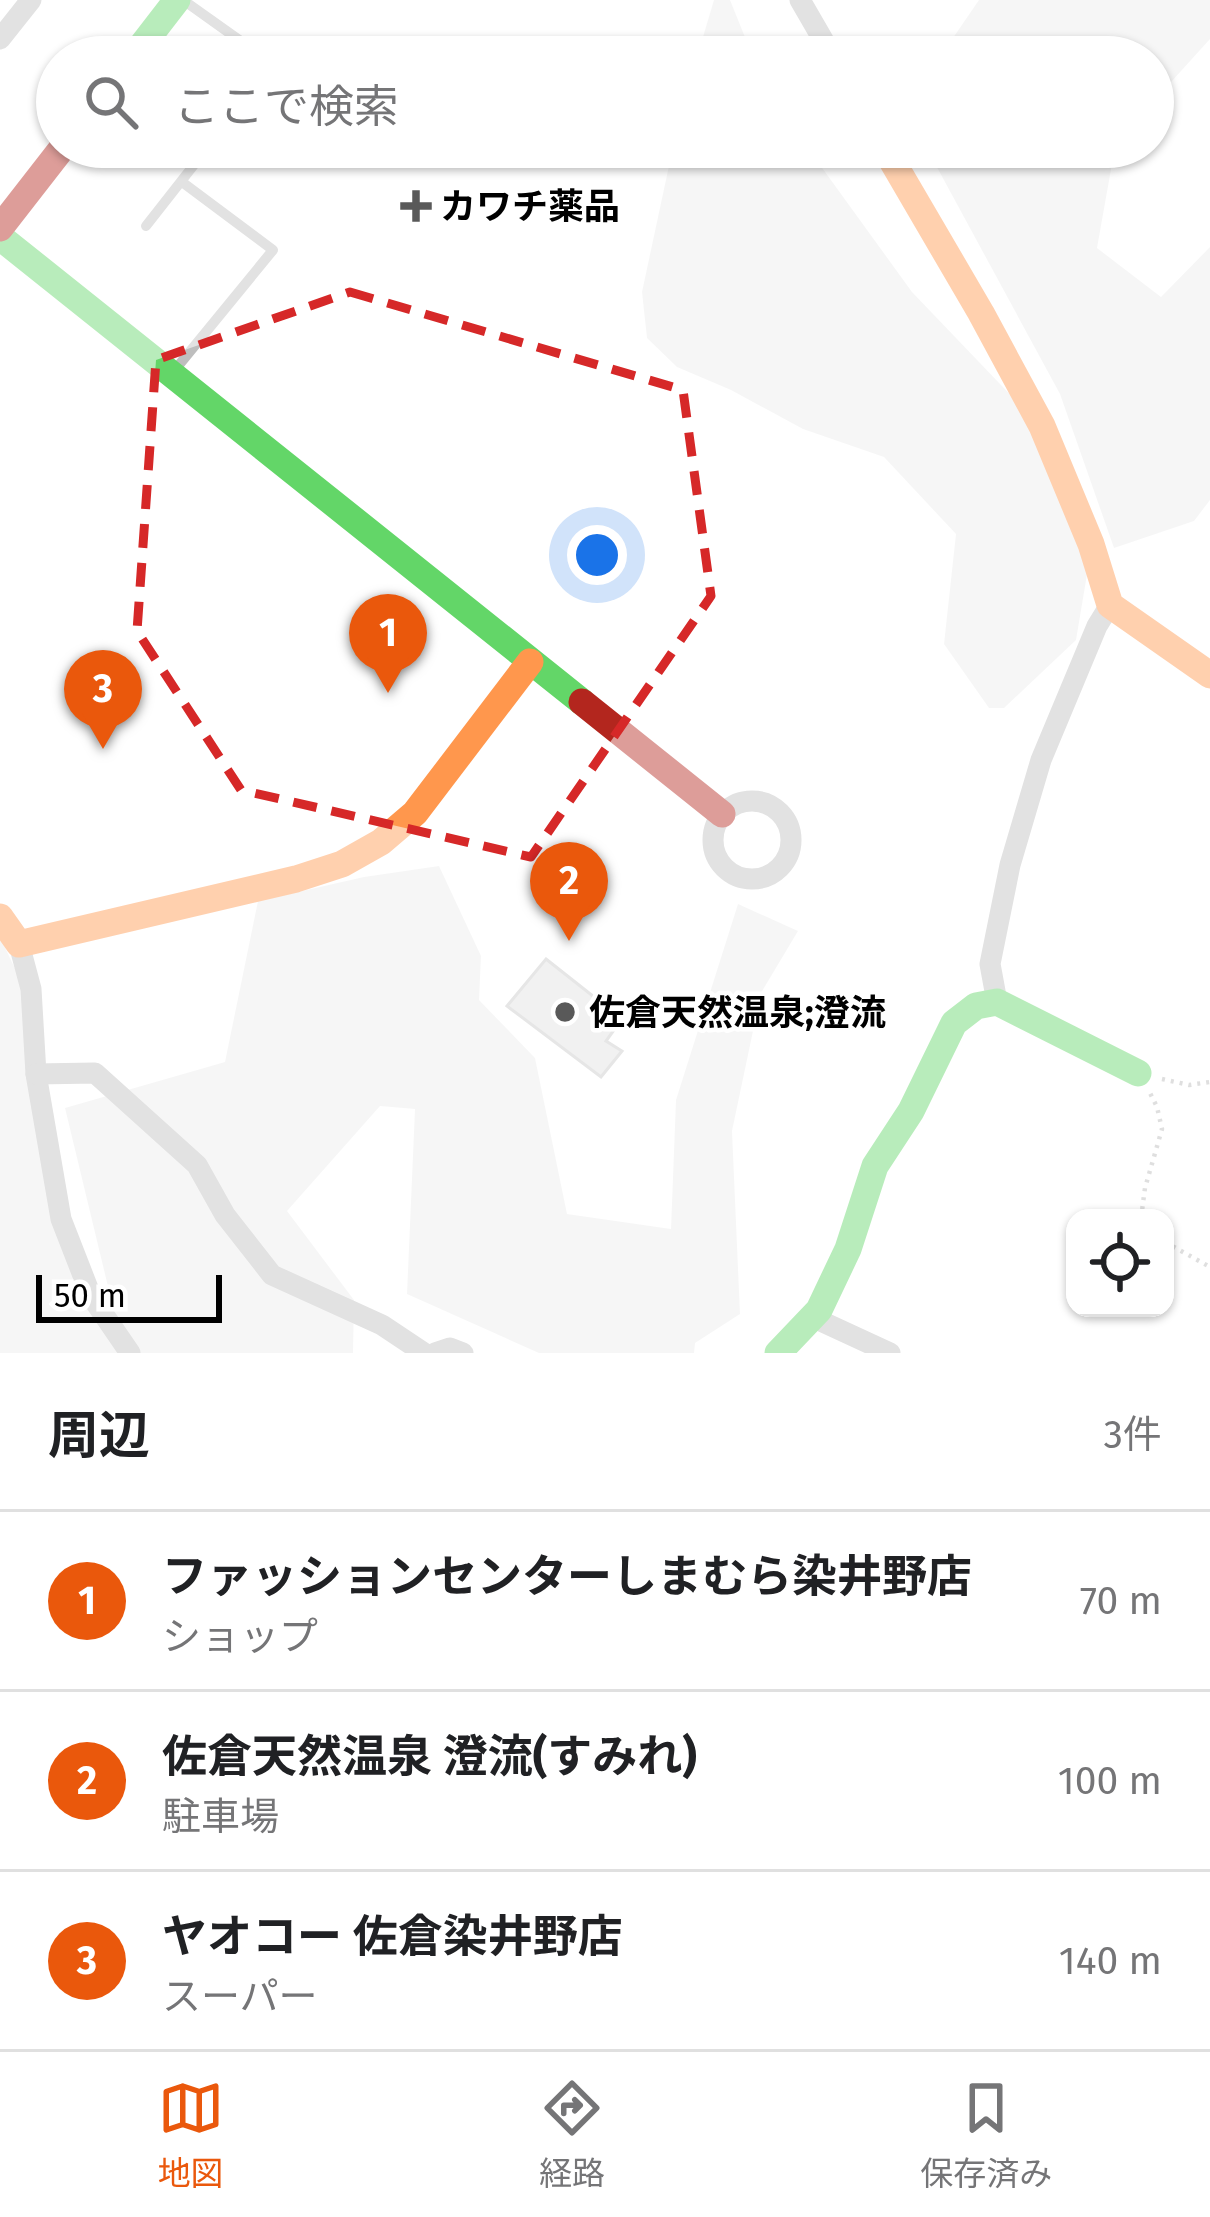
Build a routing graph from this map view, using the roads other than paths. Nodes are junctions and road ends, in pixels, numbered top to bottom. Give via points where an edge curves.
1 (31, 0) edge
2 (180, 0) edge
3 (800, 0) edge
4 (150, 36) edge
5 (232, 36) edge
6 (821, 36) edge
7 (0, 39) edge
8 (47, 168) edge
9 (192, 168) edge
10 (896, 168) edge
11 (182, 182) junction
12 (146, 226) dead end
13 (0, 228) edge
14 (0, 237) edge
15 (172, 373) junction
16 (1110, 604) junction
17 (530, 662) junction
18 (1210, 674) edge
19 (722, 814) dead end
20 (0, 916) edge
21 (19, 944) junction
22 (997, 1002) junction
23 (1138, 1073) road end
24 (36, 1074) junction
25 (812, 1317) junction
26 (130, 1353) edge
27 (424, 1353) edge
28 (435, 1353) edge
29 (463, 1353) edge
30 (778, 1353) edge
31 (890, 1353) edge

1 - 7 street
2 - 4 street
2 - 5 lane
3 - 6 street
8 - 13 street
9 - 11 lane
10 - 16 street via 1058,459
11 - 12 lane
11 - 15 lane via 273,250
14 - 15 street
15 - 17 street
16 - 18 street
16 - 22 street via 1041,760 1010,865 990,964
17 - 19 street
17 - 21 street via 415,813 343,864
20 - 21 street
21 - 24 street via 32,989
22 - 23 street
22 - 25 street via 954,1023 875,1166 848,1249
24 - 26 street via 61,1219 91,1296
24 - 27 street via 95,1073 197,1165 272,1275
25 - 30 street
25 - 31 street
28 - 29 street

